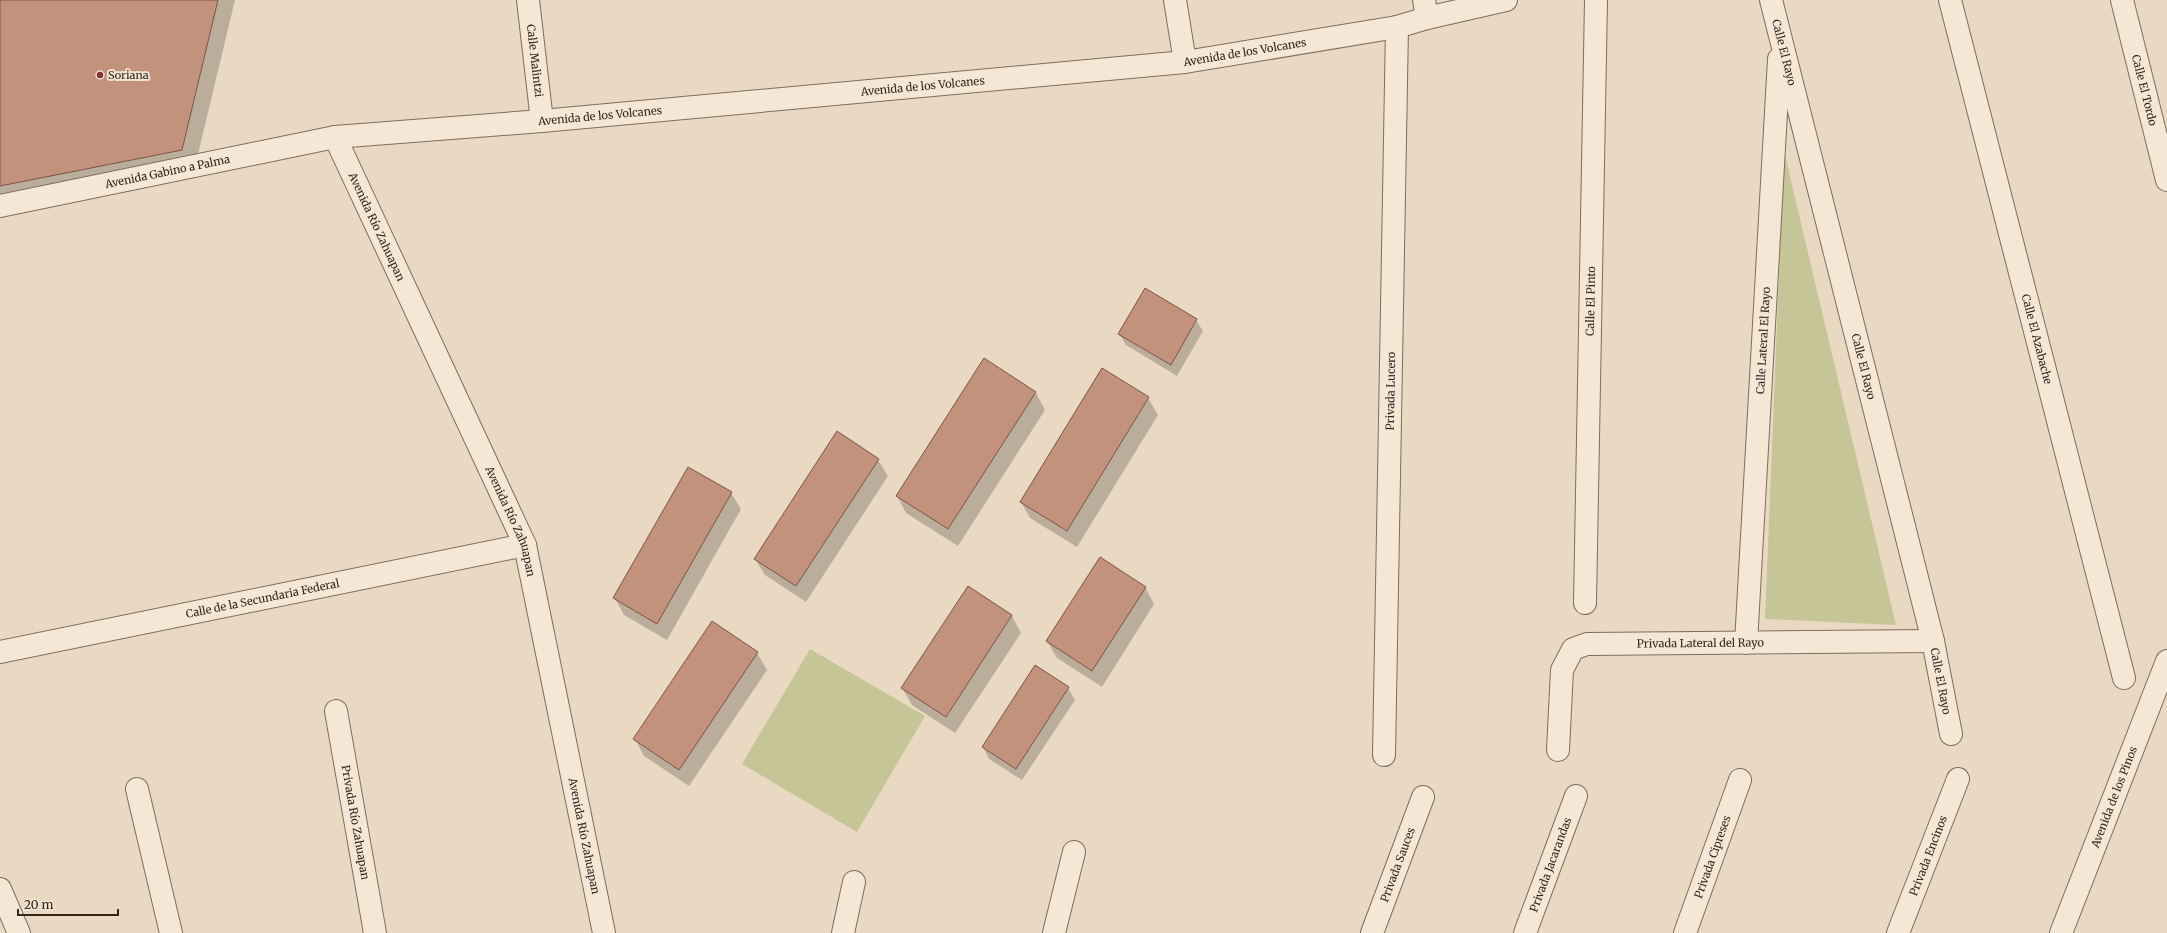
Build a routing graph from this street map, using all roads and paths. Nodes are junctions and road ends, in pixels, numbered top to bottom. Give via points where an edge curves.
1 (528, 0) edge
2 (1175, 0) edge
3 (1506, 0) edge
4 (1596, 0) edge
5 (1771, 0) edge
6 (1950, 0) edge
7 (2122, 0) edge
8 (1425, 9) edge
9 (1396, 27) junction
10 (1780, 37) junction
11 (1185, 62) junction
12 (542, 121) junction
13 (335, 137) junction
14 (2167, 180) edge
15 (0, 206) edge
16 (525, 545) junction
17 (1585, 602) dead end
18 (1933, 641) junction
19 (1746, 643) junction
20 (0, 652) edge
21 (2167, 661) edge
22 (2124, 678) dead end
23 (336, 712) dead end
24 (1951, 734) dead end
25 (1558, 750) dead end
26 (1384, 755) dead end
27 (1958, 779) dead end
28 (1740, 780) dead end
29 (137, 789) dead end
30 (1576, 796) dead end
31 (1423, 797) dead end
32 (1074, 852) dead end
33 (854, 882) dead end
34 (0, 889) edge
35 (19, 933) edge
36 (171, 933) edge
37 (375, 933) edge
38 (604, 933) edge
39 (843, 933) edge
40 (1054, 933) edge
41 (1372, 933) edge
42 (1526, 933) edge
43 (1685, 933) edge
44 (1898, 933) edge
45 (2061, 933) edge

1 - 12 street, Calle Malintzi
2 - 11 street
3 - 8 street, Avenida de los Volcanes
4 - 17 street, Calle El Pinto
5 - 10 street, Calle El Rayo
6 - 22 street, Calle El Azabache
7 - 14 street, Calle El Tordo
8 - 9 street, Avenida de los Volcanes
9 - 11 street, Avenida de los Volcanes
9 - 26 street, Privada Lucero
10 - 18 street, Calle El Rayo
10 - 19 street, Calle Lateral El Rayo
11 - 12 street, Avenida de los Volcanes
12 - 13 street, Avenida de los Volcanes
13 - 15 street, Avenida Gabino a Palma
13 - 16 street, Avenida Río Zahuapan
16 - 20 street, Calle de la Secundaria Federal
16 - 38 street, Avenida Río Zahuapan
18 - 19 street, Privada Lateral del Rayo
18 - 24 street, Calle El Rayo
19 - 25 street, Privada Lateral del Rayo via 1587,644 1573,649 1562,670
21 - 45 street, Avenida de los Pinos
23 - 37 street, Privada Río Zahuapan
27 - 44 street, Privada Encinos
28 - 43 street, Privada Cipreses
29 - 36 street
30 - 42 street, Privada Jacarandas
31 - 41 street, Privada Sauces
32 - 40 street
33 - 39 street
34 - 35 street

